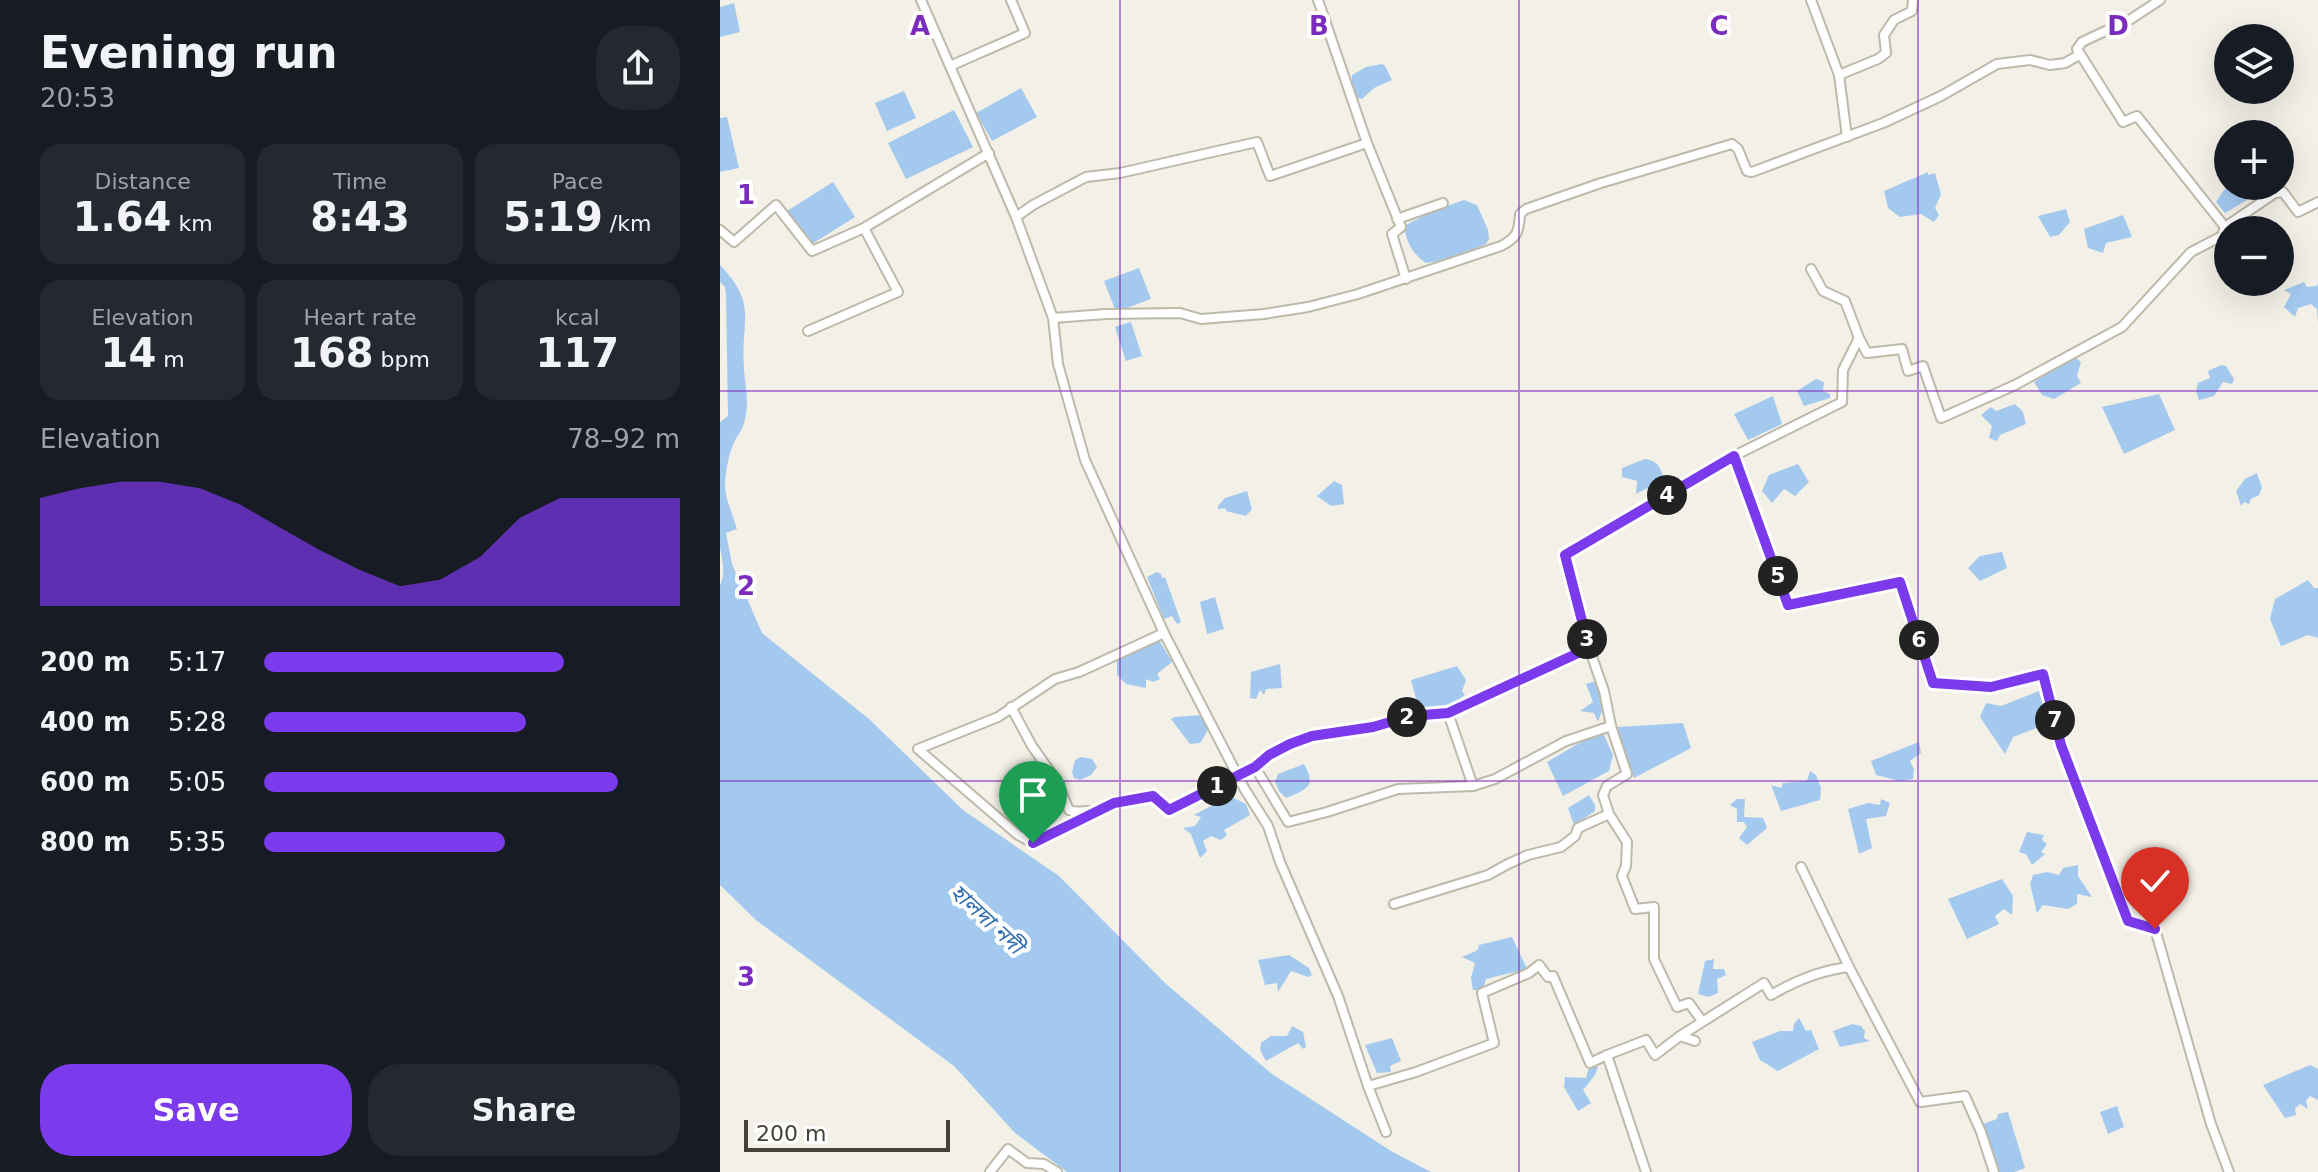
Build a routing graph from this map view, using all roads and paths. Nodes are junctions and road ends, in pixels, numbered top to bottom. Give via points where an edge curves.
1 (921, 0) edge
2 (1011, 0) edge
3 (1318, 0) edge
4 (1811, 0) edge
5 (1913, 0) edge
6 (2160, 0) edge
7 (2079, 55) junction
8 (950, 66) junction
9 (1839, 75) junction
10 (1847, 137) junction
11 (1367, 143) junction
12 (989, 153) junction
13 (2318, 202) edge
14 (1443, 203) dead end
15 (2216, 216) edge
16 (2241, 216) edge
17 (1016, 217) junction
18 (1397, 219) junction
19 (864, 228) junction
20 (720, 230) edge
21 (2214, 240) edge
22 (1811, 269) dead end
23 (1406, 279) junction
24 (1053, 318) junction
25 (808, 331) dead end
26 (1859, 338) junction
27 (1734, 456) junction
28 (1164, 633) junction
29 (1589, 648) junction
30 (1011, 707) junction
31 (1448, 713) junction
32 (1611, 726) junction
33 (1255, 767) junction
34 (1237, 775) junction
35 (1473, 786) junction
36 (1096, 812) junction
37 (1609, 814) junction
38 (1801, 867) dead end
39 (1394, 904) dead end
40 (1849, 967) junction
41 (1702, 1021) junction
42 (1680, 1036) junction
43 (1695, 1041) dead end
44 (1607, 1055) junction
45 (1368, 1086) junction
46 (1386, 1132) dead end
47 (990, 1172) edge
48 (1057, 1172) edge
49 (1646, 1172) edge
50 (1994, 1172) edge
51 (2229, 1172) edge

1 - 8 street
2 - 8 street via 1025,33
3 - 11 street
4 - 9 street
5 - 9 street via 1912,11 1894,20 1884,35 1886,53
6 - 7 street via 2082,42
7 - 10 street via 2050,65 2030,60 1997,64
7 - 15 street via 2123,122 2137,116
8 - 12 street
9 - 10 street
10 - 23 street via 1752,172 1737,147 1728,144 1601,183 1526,209 1514,240
11 - 17 street via 1270,176 1257,142 1086,177
11 - 18 street
12 - 17 street
12 - 19 street
13 - 16 street via 2298,212 2283,192 2275,193
14 - 18 street
17 - 24 street
18 - 23 street via 1401,227 1392,234
19 - 20 street via 812,251 776,205 734,242
19 - 25 street via 898,292
21 - 26 street via 2191,252 2122,327 1941,418 1923,366 1908,371 1902,349 1867,353
22 - 26 street via 1823,291 1845,301
23 - 24 street via 1264,314
24 - 28 street via 1058,364 1085,460
26 - 27 street via 1843,370 1842,402
27 - 29 street via 1565,555
27 - 51 street via 1788,605 1900,582 1933,683 1991,687 2043,674 2061,745 2128,921 2155,929
28 - 30 street via 1055,679
28 - 34 street
29 - 31 street
29 - 32 street
30 - 36 street via 1069,810
30 - 36 street via 918,749 1033,843
31 - 33 street via 1312,736
31 - 35 street
32 - 35 street via 1566,741
32 - 37 street via 1627,774 1607,786 1603,795
33 - 34 street
33 - 35 street via 1288,822 1398,789
34 - 36 street via 1169,810 1153,796
34 - 45 street via 1268,826 1338,996
37 - 39 street via 1578,828 1561,847
37 - 41 street via 1627,842 1622,876 1635,909 1654,907 1654,959 1677,1007 1689,1003
38 - 40 street
40 - 41 street via 1791,983 1771,995 1764,983
40 - 50 street via 1920,1102 1965,1096
41 - 42 street
42 - 43 street
42 - 44 street via 1655,1055 1646,1040
44 - 45 street via 1590,1063 1553,976 1539,965 1482,993 1494,1043
44 - 49 street
45 - 46 street
47 - 48 street via 1008,1149 1027,1163

